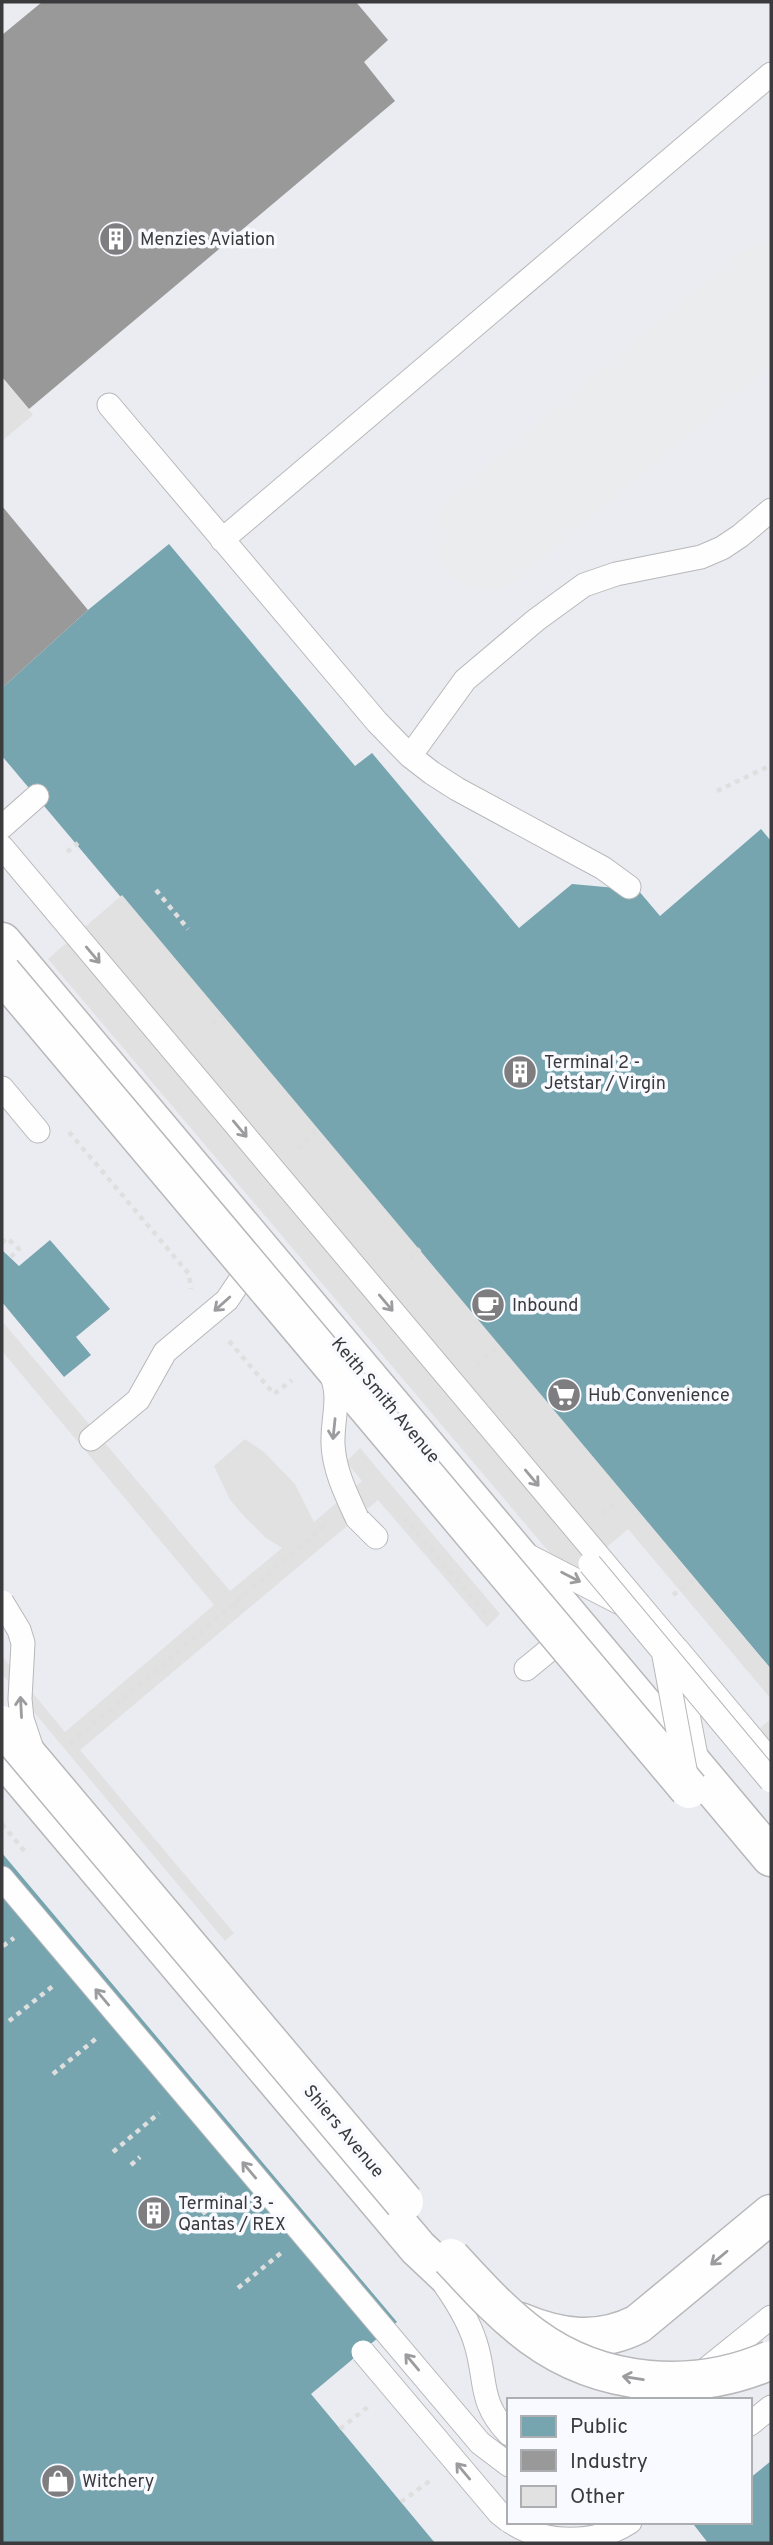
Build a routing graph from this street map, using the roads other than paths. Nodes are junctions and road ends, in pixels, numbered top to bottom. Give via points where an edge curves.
1 (771, 74) edge
2 (109, 405) dead end
3 (771, 510) edge
4 (222, 540) junction
5 (410, 756) junction
6 (37, 796) dead end
7 (2, 827) edge
8 (2, 846) edge
9 (2, 865) edge
10 (629, 887) dead end
11 (65, 940) dead end
12 (3, 957) edge
13 (2, 1088) edge
14 (38, 1130) dead end
15 (236, 1221) junction
16 (313, 1342) junction
17 (91, 1439) dead end
18 (376, 1537) dead end
19 (510, 1546) junction
20 (590, 1564) dead end
21 (2, 1601) edge
22 (650, 1619) junction
23 (578, 1627) junction
24 (669, 1650) junction
25 (526, 1670) dead end
26 (2, 1725) edge
27 (2, 1755) edge
28 (54, 1759) junction
29 (771, 1761) edge
30 (694, 1780) junction
31 (771, 1781) edge
32 (771, 1857) edge
33 (2, 1878) edge
34 (771, 1887) edge
35 (771, 2214) edge
36 (418, 2248) junction
37 (771, 2317) edge
38 (363, 2352) dead end
39 (771, 2360) edge
40 (771, 2389) edge
41 (440, 2395) junction
42 (670, 2398) edge
43 (752, 2404) edge
44 (771, 2407) edge
45 (752, 2422) edge
46 (507, 2430) edge
47 (507, 2463) edge
48 (507, 2520) edge
49 (514, 2524) edge
50 (627, 2524) edge

1 - 4 lane
2 - 4 lane
3 - 5 lane via 740,536 701,557 584,585 465,680
4 - 5 lane
5 - 10 lane via 457,789 603,868
6 - 7 lane
8 -> 22 lane
9 - 11 lane
12 - 15 street, Keith Smith Avenue
12 - 16 street, Keith Smith Avenue, bridge
13 - 14 lane
15 -> 17 lane via 247,1256 245,1273 227,1300 165,1352 138,1400
15 - 19 street, Keith Smith Avenue
16 -> 18 lane, bridge via 336,1388 335,1463 357,1518
16 - 30 street, Keith Smith Avenue, bridge
19 -> 22 lane
19 - 23 street, Keith Smith Avenue
20 - 24 lane, bridge
28 -> 21 lane, bridge via 22,1719 23,1643
22 - 24 lane
23 - 25 lane
23 - 30 street, Keith Smith Avenue
24 - 29 lane
24 - 30 lane, bridge
24 - 31 lane, bridge
26 - 28 street, Shiers Avenue, bridge
27 - 36 street, Shiers Avenue
39 -> 28 street, Shiers Avenue, bridge via 690,2381 631,2378 567,2357 513,2321 451,2258
30 - 32 street, Keith Smith Avenue
30 - 34 street, Keith Smith Avenue
41 -> 33 lane
35 -> 36 street, Shiers Avenue via 638,2324 604,2337 561,2336 512,2319 452,2280
36 - 46 lane via 470,2325 485,2395 491,2412
37 - 42 lane
48 -> 38 lane, bridge
40 - 43 lane
41 - 46 lane
41 - 47 lane via 480,2443
44 - 45 lane
49 - 50 lane via 539,2537 579,2542 598,2539

